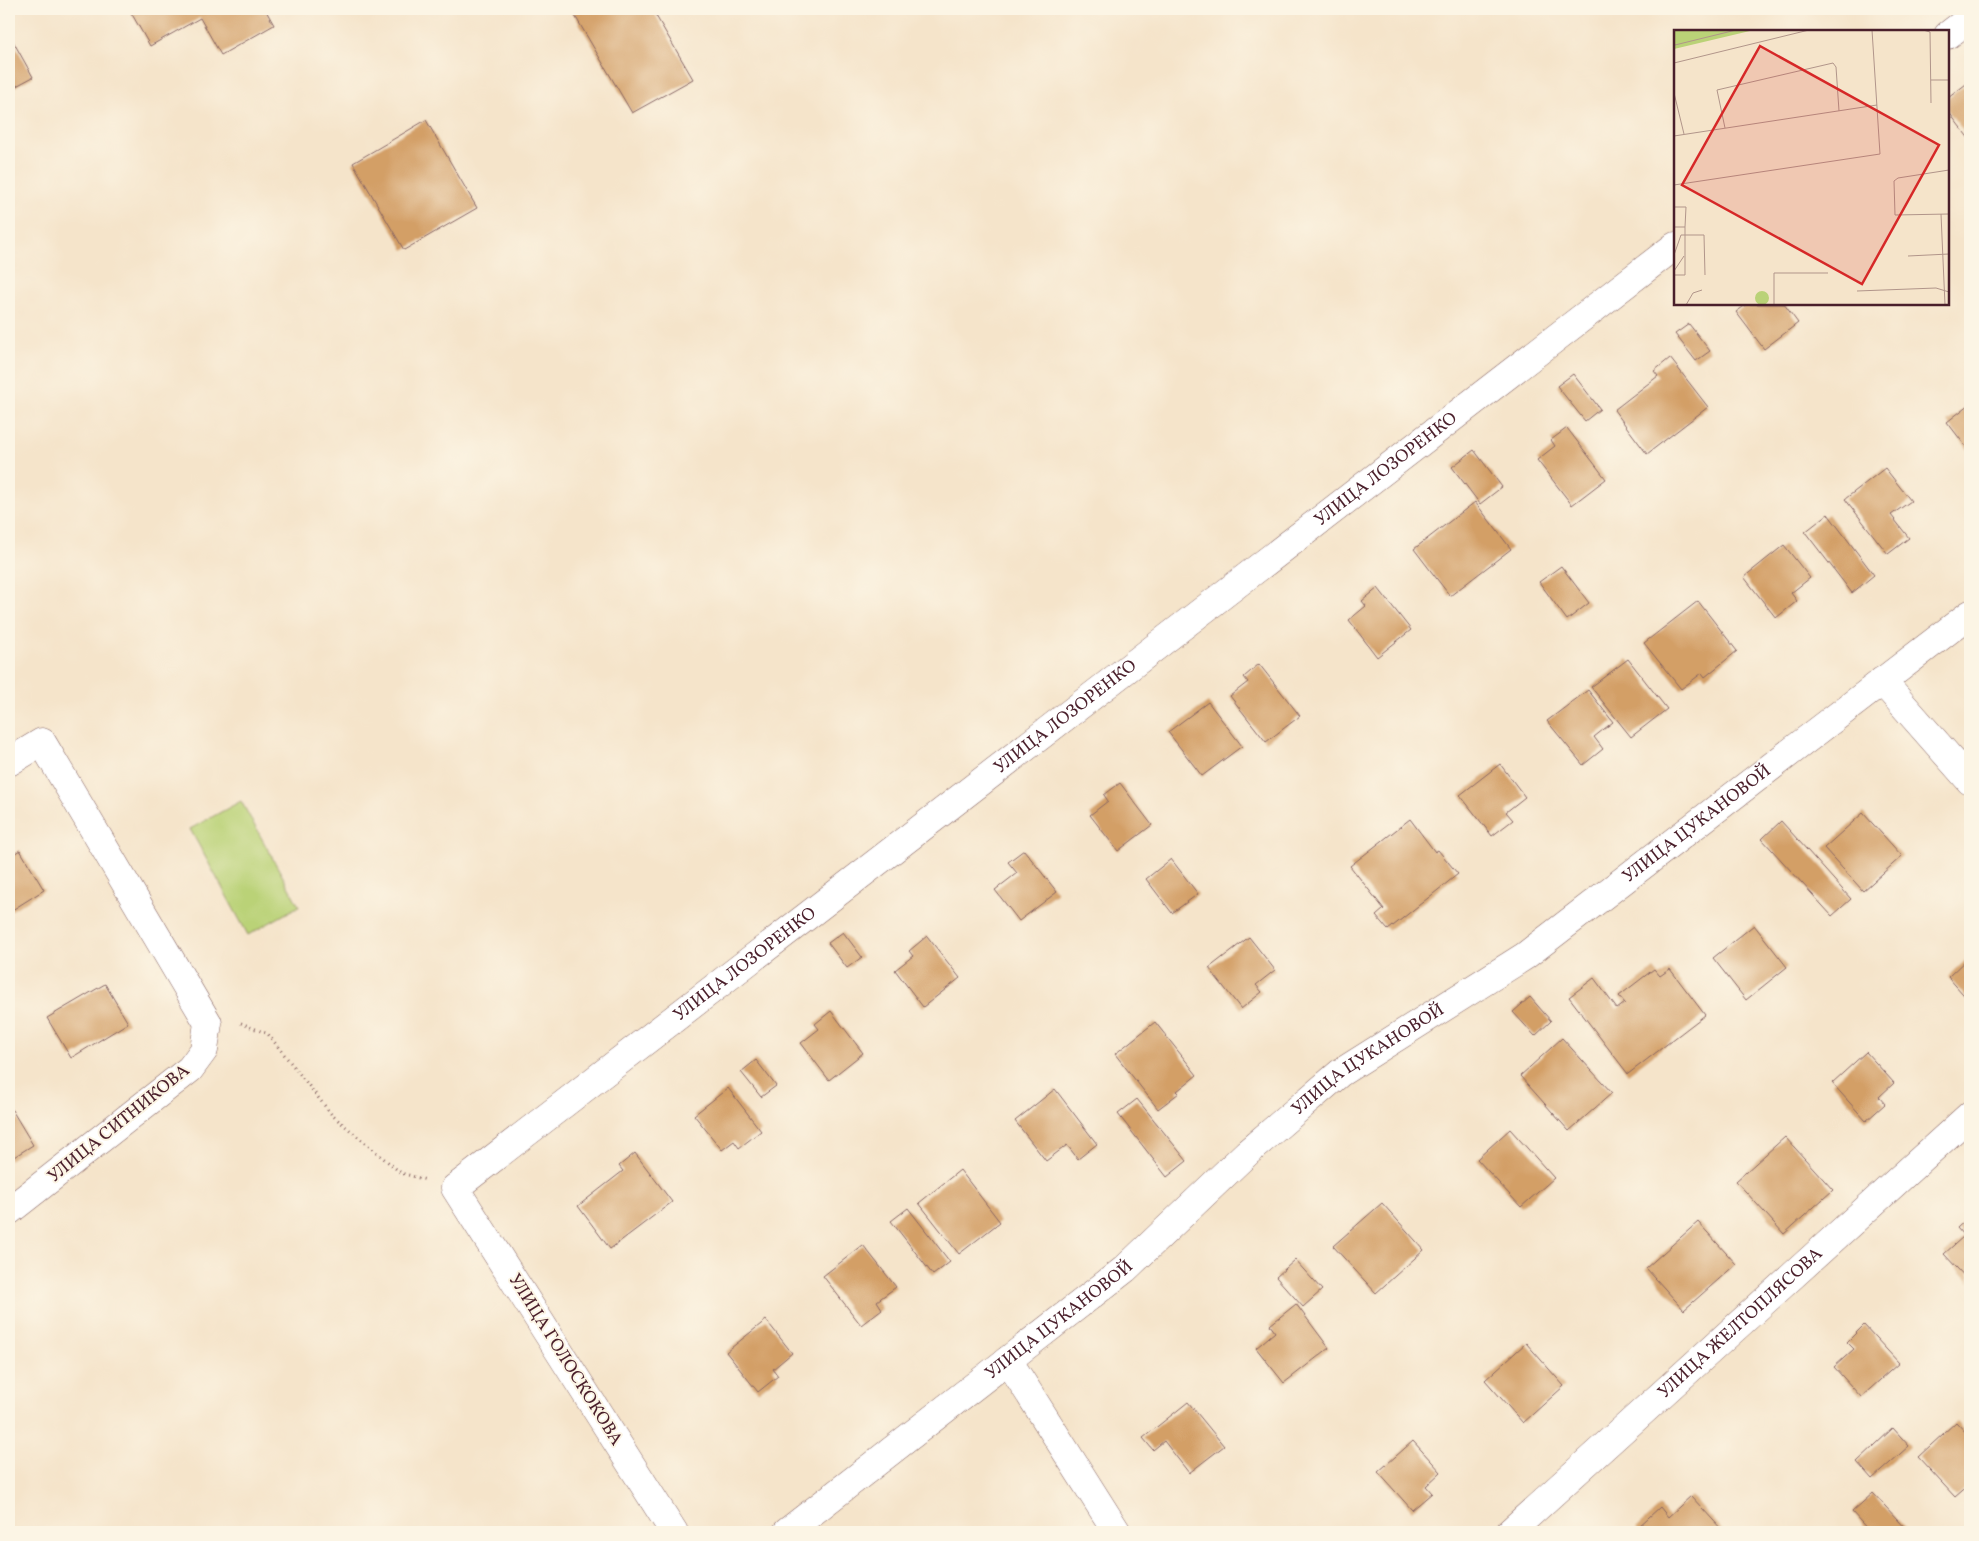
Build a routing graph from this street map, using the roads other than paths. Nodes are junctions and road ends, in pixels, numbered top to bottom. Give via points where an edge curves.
1 (1970, 18) edge
2 (1949, 34) edge
3 (1674, 247) edge
4 (1970, 614) edge
5 (1882, 681) junction
6 (9, 762) edge
7 (1970, 781) edge
8 (1970, 1115) edge
9 (455, 1188) joint
10 (9, 1211) edge
11 (1008, 1360) junction
12 (674, 1532) edge
13 (787, 1532) edge
14 (1117, 1532) edge
15 (1510, 1532) edge

1 - 2 street
3 - 9 street, УЛИЦА ЛОЗОРЕНКО
4 - 5 street, УЛИЦА ЦУКАНОВОЙ
5 - 7 street
5 - 11 street, УЛИЦА ЦУКАНОВОЙ via 1525,956 1340,1073 1248,1152 1125,1269
6 - 10 street, УЛИЦА СИТНИКОВА via 42,742 208,1023 204,1050 190,1070
8 - 15 street, УЛИЦА ЖЕЛТОПЛЯСОВА
9 - 12 street, УЛИЦА ГОЛОСКОКОВА
11 - 13 street, УЛИЦА ЦУКАНОВОЙ
11 - 14 street

